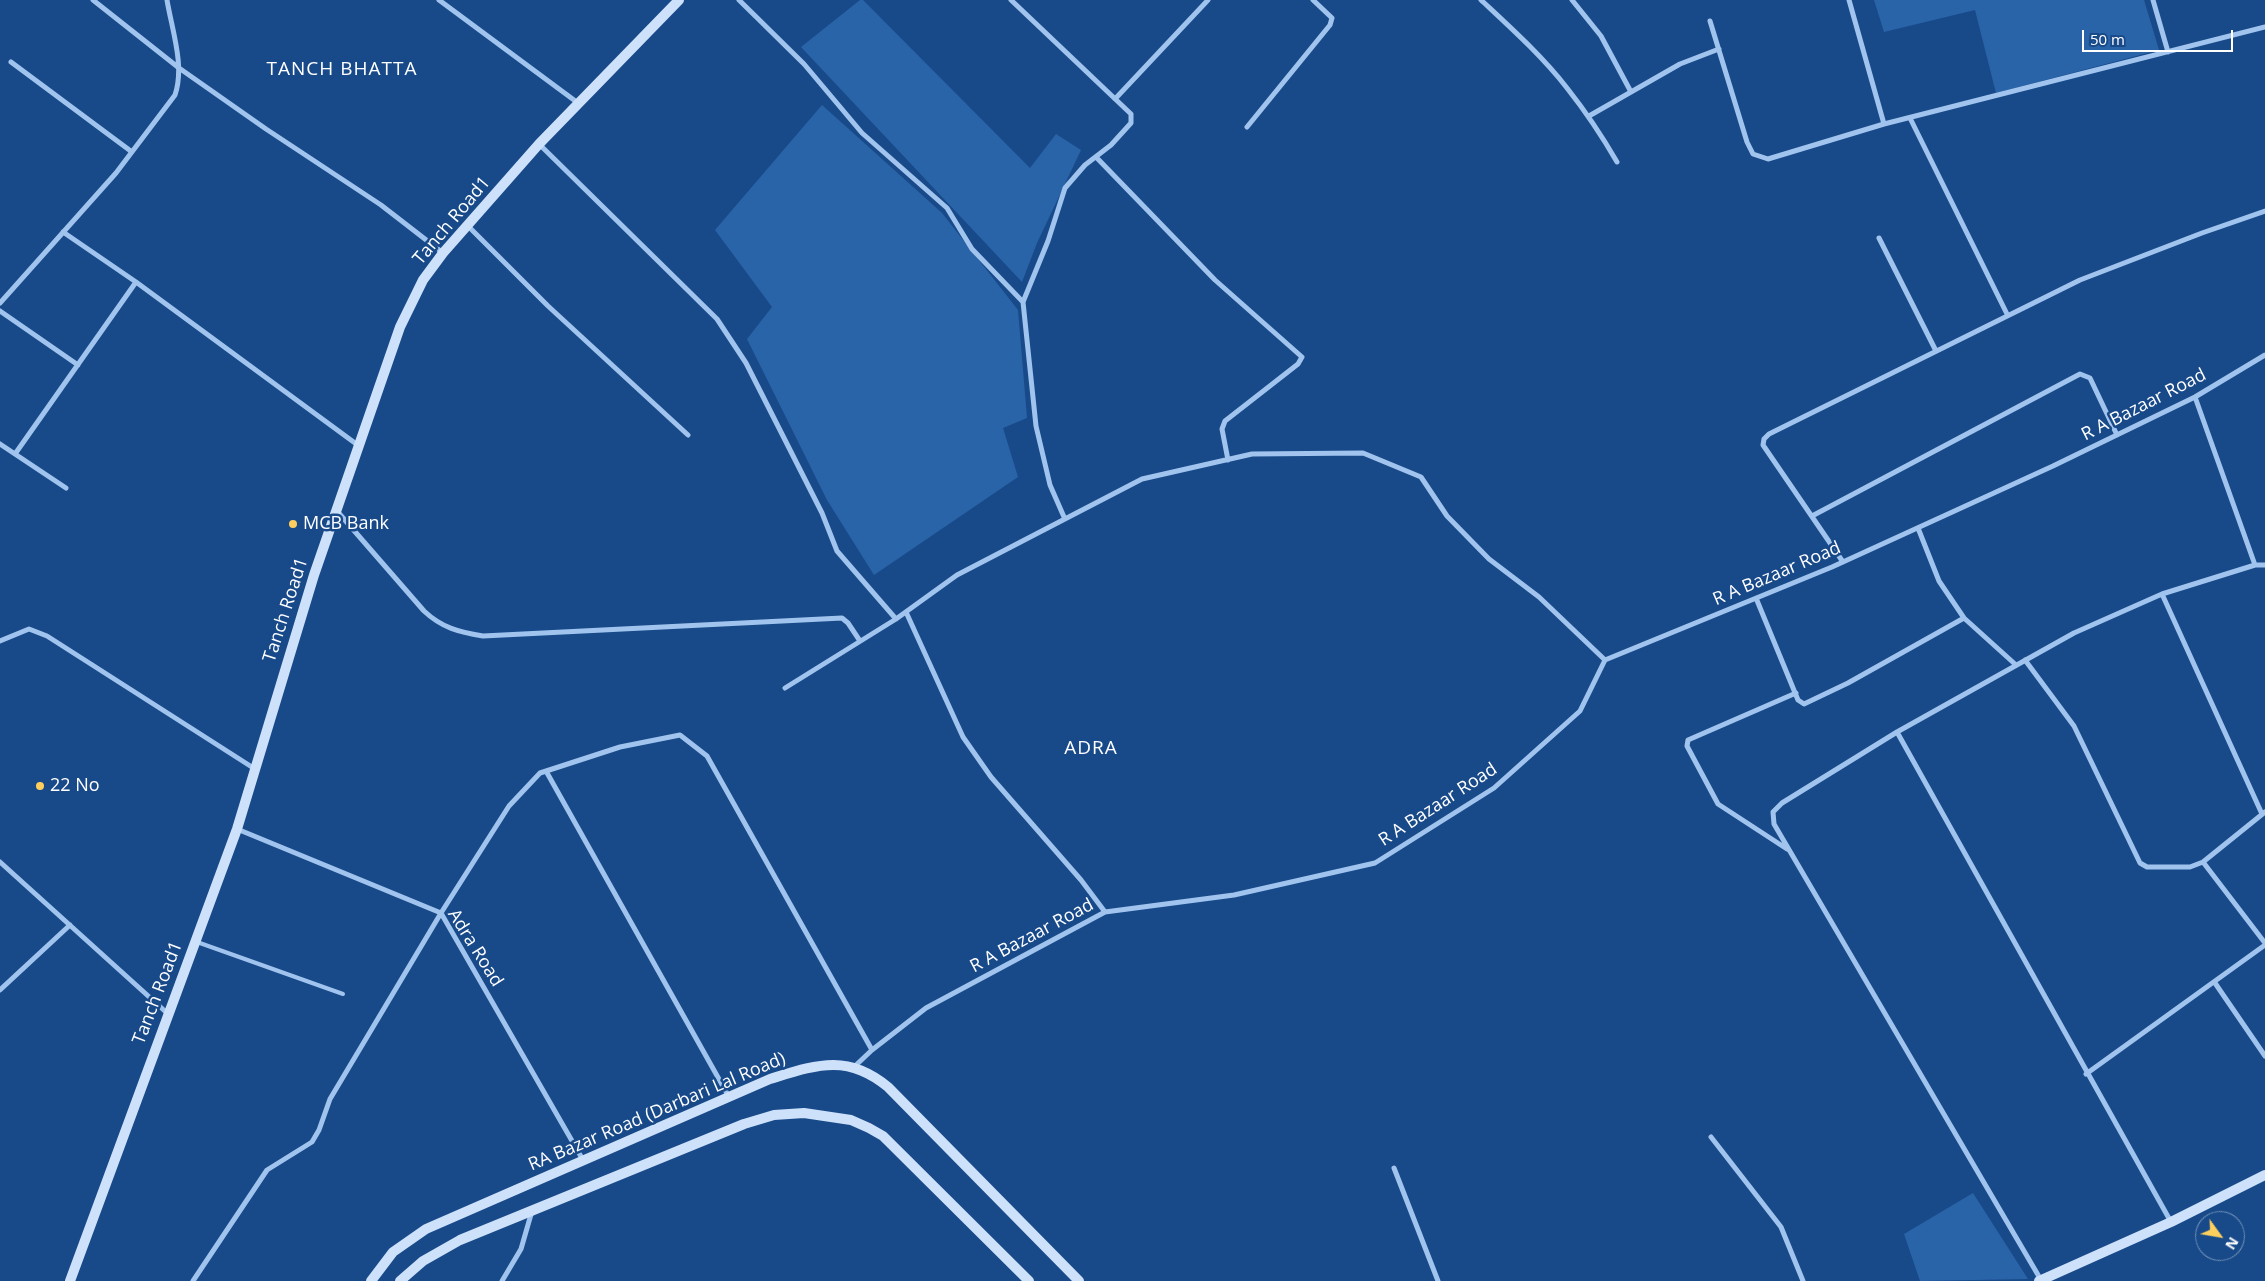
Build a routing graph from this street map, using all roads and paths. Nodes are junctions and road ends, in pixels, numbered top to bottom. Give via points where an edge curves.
1 (93, 0) edge
2 (166, 0) edge
3 (439, 0) edge
4 (679, 0) edge
5 (739, 0) edge
6 (1011, 0) edge
7 (1208, 0) edge
8 (1313, 0) edge
9 (1481, 0) edge
10 (1572, 0) edge
11 (1849, 0) edge
12 (2153, 0) edge
13 (1710, 21) dead end
14 (2265, 27) edge
15 (1719, 49) junction
16 (2168, 52) junction
17 (11, 62) dead end
18 (179, 68) junction
19 (1631, 92) junction
20 (1115, 99) junction
21 (578, 104) junction
22 (1589, 116) junction
23 (1910, 118) junction
24 (1884, 124) junction
25 (1247, 127) dead end
26 (539, 144) junction
27 (132, 152) junction
28 (1096, 157) junction
29 (1617, 162) dead end
30 (2265, 211) edge
31 (468, 226) junction
32 (63, 232) junction
33 (1879, 238) dead end
34 (443, 253) junction
35 (136, 282) junction
36 (1024, 302) junction
37 (0, 303) edge
38 (0, 311) edge
39 (2007, 314) junction
40 (1936, 351) junction
41 (2265, 355) edge
42 (78, 365) junction
43 (2195, 397) junction
44 (688, 435) dead end
45 (2117, 435) junction
46 (0, 444) edge
47 (359, 446) junction
48 (15, 454) junction
49 (1228, 460) junction
50 (66, 488) dead end
51 (337, 511) junction
52 (1812, 516) junction
53 (1064, 517) junction
54 (1918, 528) junction
55 (1843, 562) junction
56 (2255, 564) junction
57 (2265, 565) edge
58 (2162, 594) junction
59 (1756, 598) junction
60 (906, 612) junction
61 (1964, 618) junction
62 (896, 619) junction
63 (0, 641) edge
64 (860, 642) junction
65 (1605, 660) junction
66 (2026, 660) junction
67 (2016, 665) junction
68 (786, 688) dead end
69 (1796, 693) junction
70 (1897, 732) junction
71 (255, 769) junction
72 (546, 771) junction
73 (2264, 813) edge
74 (237, 829) junction
75 (1789, 850) junction
76 (2203, 862) junction
77 (0, 863) edge
78 (1105, 912) junction
79 (441, 913) junction
80 (70, 925) junction
81 (195, 942) junction
82 (2265, 944) edge
83 (2215, 983) junction
84 (0, 990) edge
85 (343, 994) dead end
86 (167, 1013) junction
87 (872, 1050) junction
88 (2265, 1056) edge
89 (854, 1067) junction
90 (2086, 1074) junction
91 (729, 1097) junction
92 (1711, 1137) dead end
93 (583, 1160) junction
94 (1394, 1168) dead end
95 (2265, 1175) edge
96 (532, 1211) junction
97 (2171, 1222) junction
98 (2040, 1280) edge
99 (70, 1281) edge
100 (193, 1281) edge
101 (371, 1281) edge
102 (400, 1281) edge
103 (502, 1281) edge
104 (1029, 1281) edge
105 (1079, 1281) edge
106 (1438, 1281) edge
107 (1804, 1281) edge

1 - 18 street
2 - 18 street
3 - 21 street
4 - 21 street, Tanch Road1
5 - 36 street via 804,64 862,133 947,208 972,249
6 - 20 street
7 - 20 street
8 - 25 street via 1332,18 1330,25
9 - 22 street via 1530,47
10 - 19 street via 1601,36
11 - 24 street
12 - 16 street
13 - 15 street
14 - 16 street
15 - 19 street via 1680,64
15 - 24 street via 1753,154 1768,159
16 - 23 street
17 - 27 street
18 - 27 street via 175,95
18 - 34 street via 381,205
19 - 22 street
20 - 28 street via 1131,114 1131,123
21 - 26 street, Tanch Road1
22 - 29 street
23 - 24 street
23 - 39 street
26 - 31 street, Tanch Road1
26 - 62 street via 716,319 746,363 822,513 837,551
27 - 32 street
28 - 36 street via 1065,188
28 - 49 street via 1215,280 1302,357 1298,364 1225,421 1222,429
30 - 39 street via 2080,280
31 - 34 street, Tanch Road1
31 - 44 street via 548,306
32 - 35 street
32 - 37 street
33 - 40 street
34 - 47 street, Tanch Road1 via 423,280 400,327
35 - 42 street
35 - 47 street
36 - 53 street via 1036,426 1050,485
38 - 42 street
39 - 40 street
40 - 52 street via 1764,439 1763,445
41 - 43 street, R A Bazaar Road
42 - 48 street
43 - 45 street, R A Bazaar Road
43 - 56 street
45 - 52 street via 2090,378 2080,374
45 - 54 street, R A Bazaar Road
46 - 48 street
47 - 51 street, Tanch Road1
48 - 50 street
49 - 53 street via 1142,479
49 - 65 street via 1252,454 1363,452 1421,477 1447,516 1489,559 1539,597
51 - 64 street via 424,612 437,623 455,631 483,636 842,618
51 - 71 street, Tanch Road1 via 311,584
52 - 55 street
53 - 60 street via 957,575
54 - 55 street, R A Bazaar Road
54 - 61 street via 1939,581
55 - 59 street, R A Bazaar Road
56 - 57 street
56 - 58 street
58 - 66 street via 2074,633
58 - 73 street
59 - 65 street, R A Bazaar Road
59 - 69 street
60 - 62 street
60 - 78 street via 964,737 991,777
61 - 67 street
61 - 69 street via 1810,703 1798,700
62 - 64 street
63 - 71 street via 29,629 47,636
64 - 68 street
65 - 78 street, R A Bazaar Road via 1580,710 1501,782 1375,862 1234,895
66 - 67 street
66 - 76 street via 2074,726 2140,863 2147,867 2190,867
67 - 70 street
69 - 75 street via 1688,740 1687,746 1718,804
70 - 75 street via 1782,803 1773,812 1774,824
70 - 90 street
71 - 74 street, Tanch Road1
72 - 79 street via 540,773 509,806
72 - 87 street via 620,746 680,735 707,756
72 - 91 street
73 - 76 street
74 - 79 street, Adra Road
74 - 81 street, Tanch Road1
75 - 98 street
76 - 82 street
77 - 80 street
78 - 87 street, R A Bazaar Road via 926,1008
79 - 93 street, Adra Road
79 - 100 street via 330,1099 312,1142 267,1170
80 - 84 street
80 - 86 street
81 - 85 lane
81 - 86 street, Tanch Road1
82 - 83 street
83 - 88 street
83 - 90 street
86 - 99 street, Tanch Road1
87 - 89 street, R A Bazaar Road
89 - 91 street, RA Bazar Road (Darbari Lal Road) via 835,1064 813,1066 770,1079
89 - 105 street, RA Bazar Road (Darbari Lal Road) via 873,1074 888,1088
90 - 97 street
91 - 93 street, RA Bazar Road (Darbari Lal Road)
92 - 107 street via 1781,1228
93 - 101 street, RA Bazar Road (Darbari Lal Road) via 426,1228 392,1252
94 - 106 street
95 - 97 street
96 - 102 street via 438,1252 423,1260
96 - 103 street via 521,1249
96 - 104 street via 744,1124 774,1115 832,1115 851,1120 883,1136
97 - 98 street

